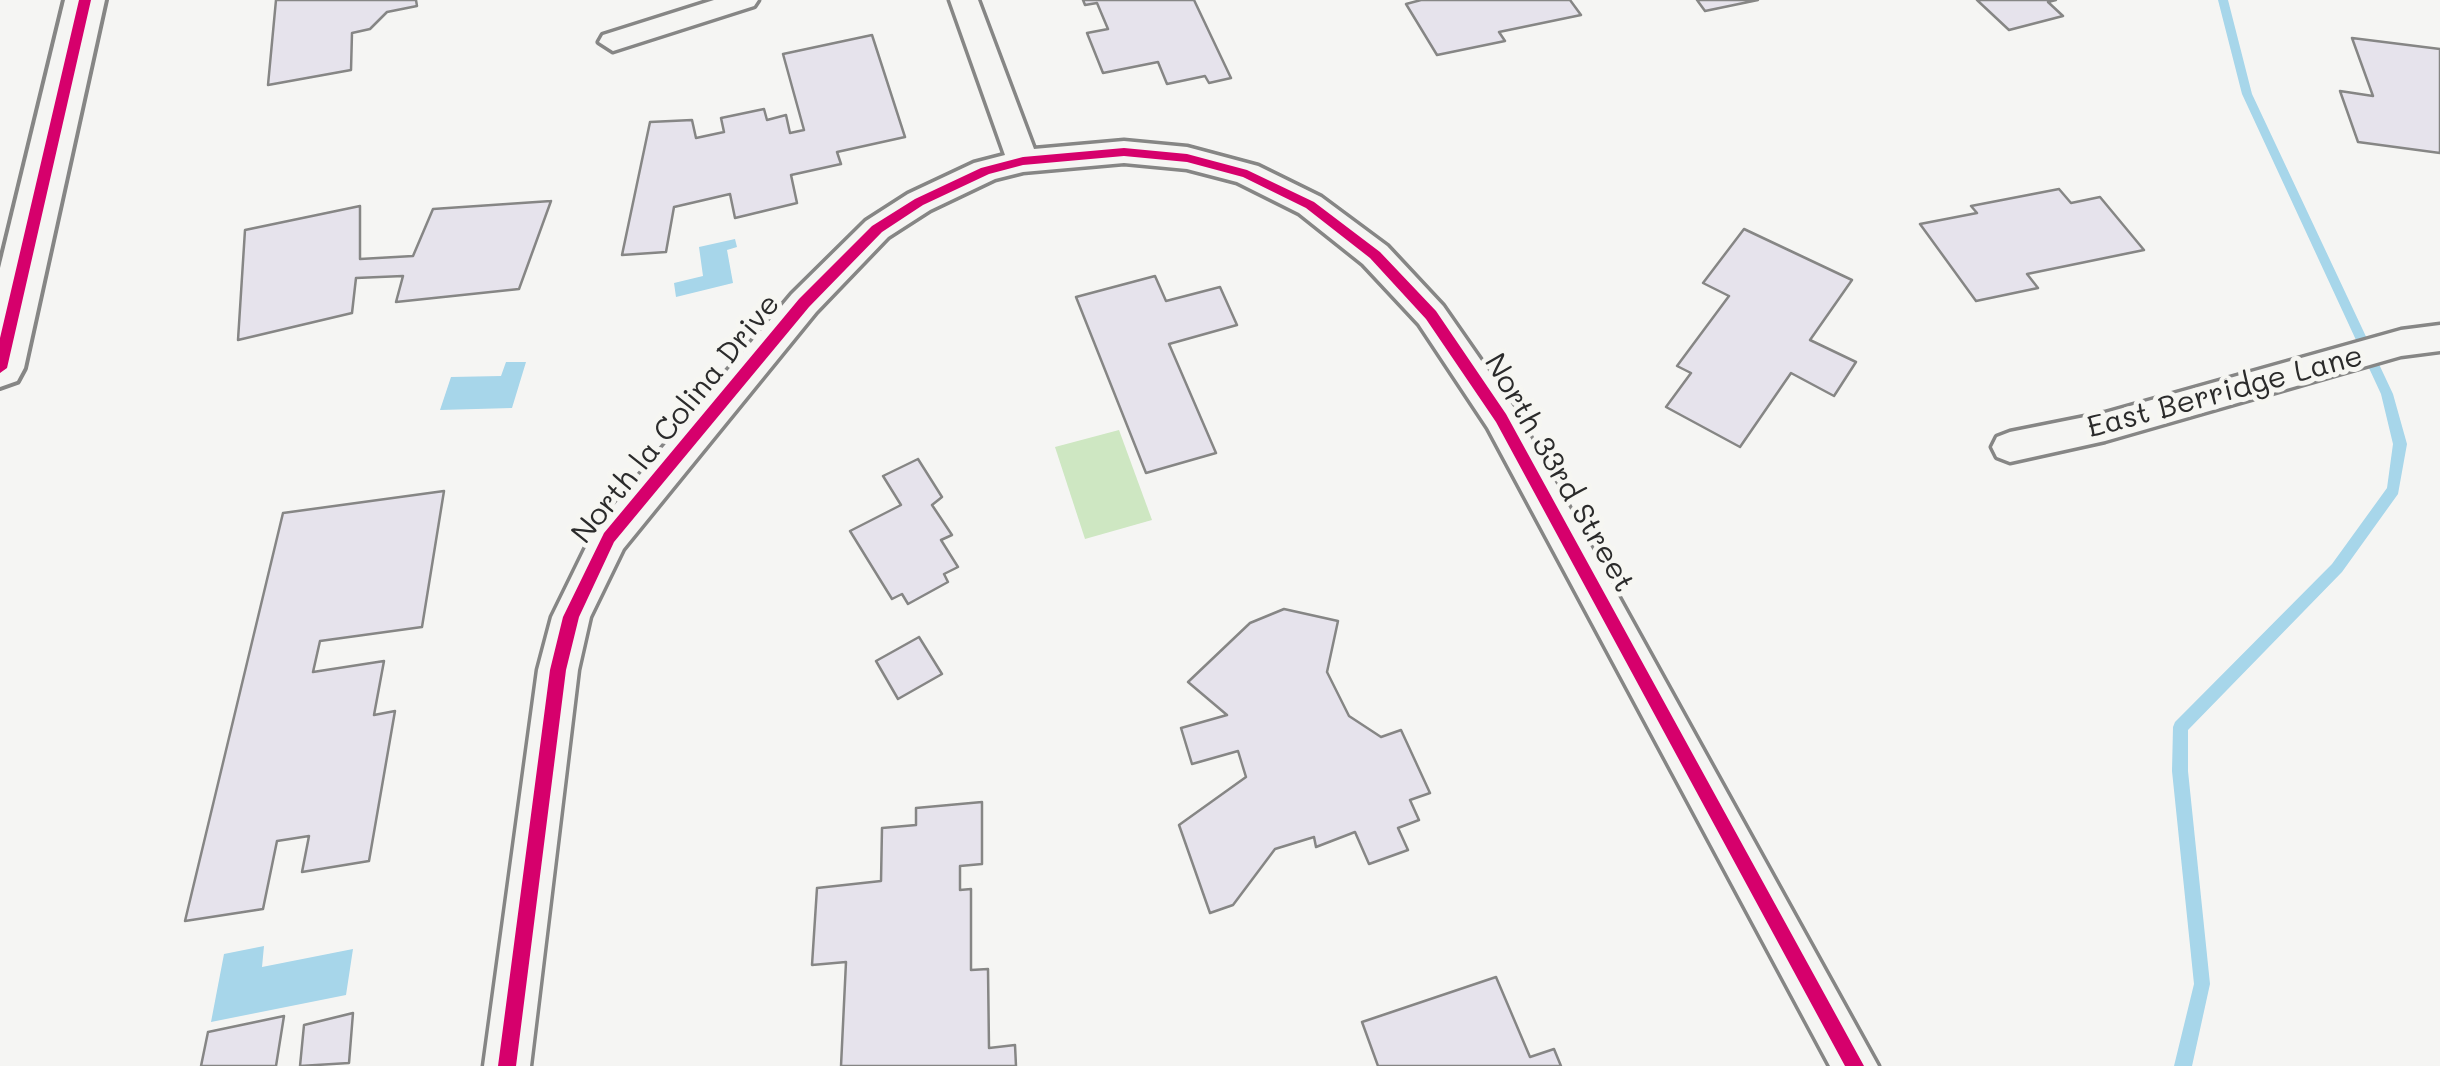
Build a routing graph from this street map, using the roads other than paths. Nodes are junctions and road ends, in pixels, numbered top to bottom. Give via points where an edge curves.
1 (85, 0) edge
2 (744, 0) edge
3 (964, 0) edge
4 (613, 42) dead end
5 (1023, 161) junction
6 (2440, 338) edge
7 (0, 368) edge
8 (2010, 447) dead end
9 (508, 1066) edge
10 (1855, 1066) edge

1 - 7 main road
2 - 4 street
3 - 5 street
5 - 9 street, North la Colina Drive via 966,179 877,229 804,303 608,538 571,617 558,670
5 - 10 street, North 33rd Street via 1124,152 1187,158 1246,174 1310,205 1375,254 1431,315 1501,418
6 - 8 street, East Berridge Lane

